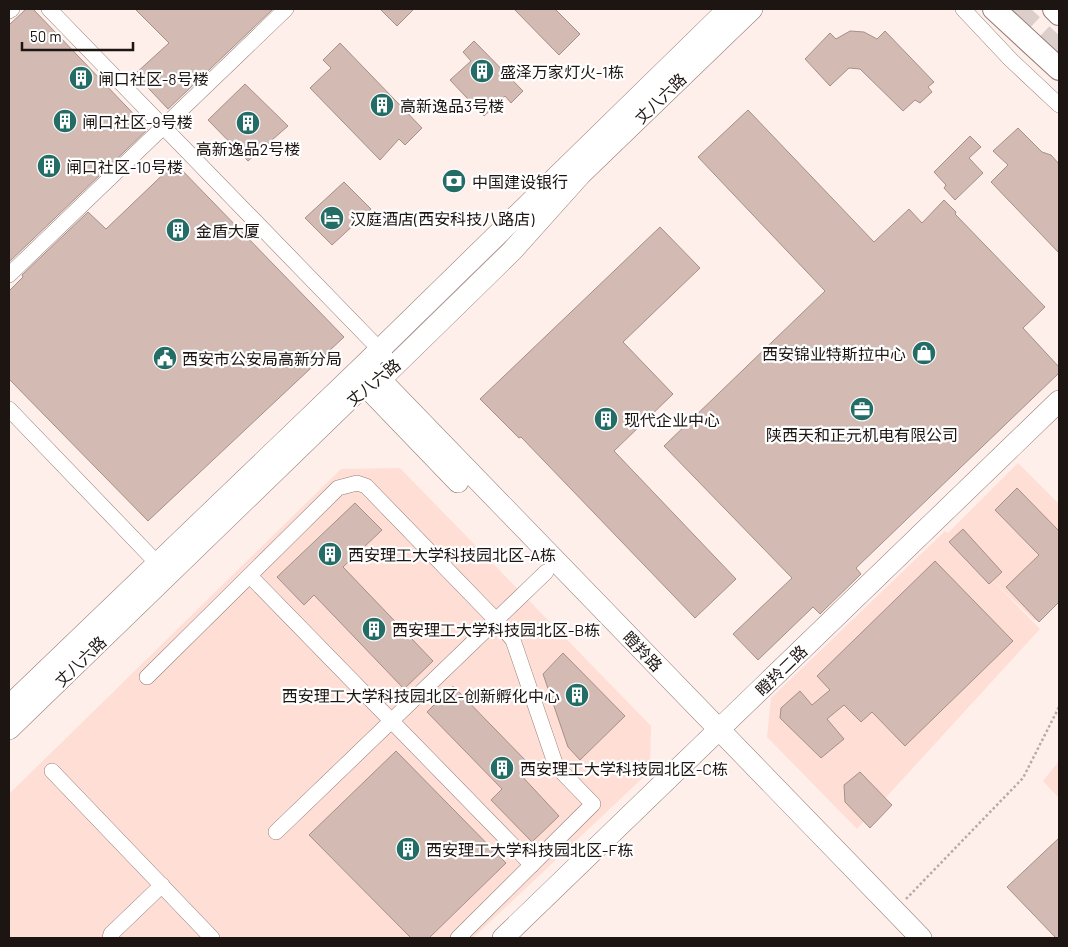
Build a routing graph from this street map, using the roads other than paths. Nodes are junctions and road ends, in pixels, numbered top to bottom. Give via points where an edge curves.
1 (12, 9) edge
2 (49, 9) edge
3 (286, 9) edge
4 (728, 9) edge
5 (752, 9) edge
6 (963, 9) edge
7 (1054, 9) edge
8 (9, 12) edge
9 (1005, 12) edge
10 (1059, 14) edge
11 (1059, 69) edge
12 (1059, 105) edge
13 (164, 127) junction
14 (9, 275) edge
15 (368, 370) junction
16 (1059, 401) edge
17 (9, 409) edge
18 (157, 563) junction
19 (546, 572) junction
20 (250, 576) junction
21 (496, 620) junction
22 (148, 677) dead end
23 (9, 706) edge
24 (392, 721) junction
25 (9, 729) edge
26 (714, 735) junction
27 (52, 771) dead end
28 (276, 832) dead end
29 (532, 865) junction
30 (162, 885) junction
31 (110, 938) edge
32 (212, 938) edge
33 (458, 938) edge
34 (503, 938) edge
35 (900, 938) edge
36 (921, 938) edge

1 - 8 street
2 - 13 street
3 - 13 street
4 - 15 street, 丈八六路
5 - 15 street, 丈八六路 via 581,174 512,251 395,365
6 - 12 street
7 - 10 main road
9 - 11 main road
13 - 14 street
13 - 15 street
15 - 18 street, 丈八六路
15 - 19 street, 瞪羚路
15 - 25 street, 丈八六路
15 - 26 street, 瞪羚路
16 - 26 street, 瞪羚二路
17 - 18 street
18 - 23 street, 丈八六路
19 - 21 street
19 - 26 street, 瞪羚路
20 - 21 street via 338,488 356,483 366,486
20 - 22 street
20 - 24 street
21 - 24 street
21 - 29 street via 513,640 556,766 593,804
24 - 28 street
24 - 29 street
26 - 34 street, 瞪羚二路
26 - 35 street, 瞪羚路
26 - 36 street, 瞪羚路
27 - 30 street
29 - 33 street
30 - 31 street
30 - 32 street

